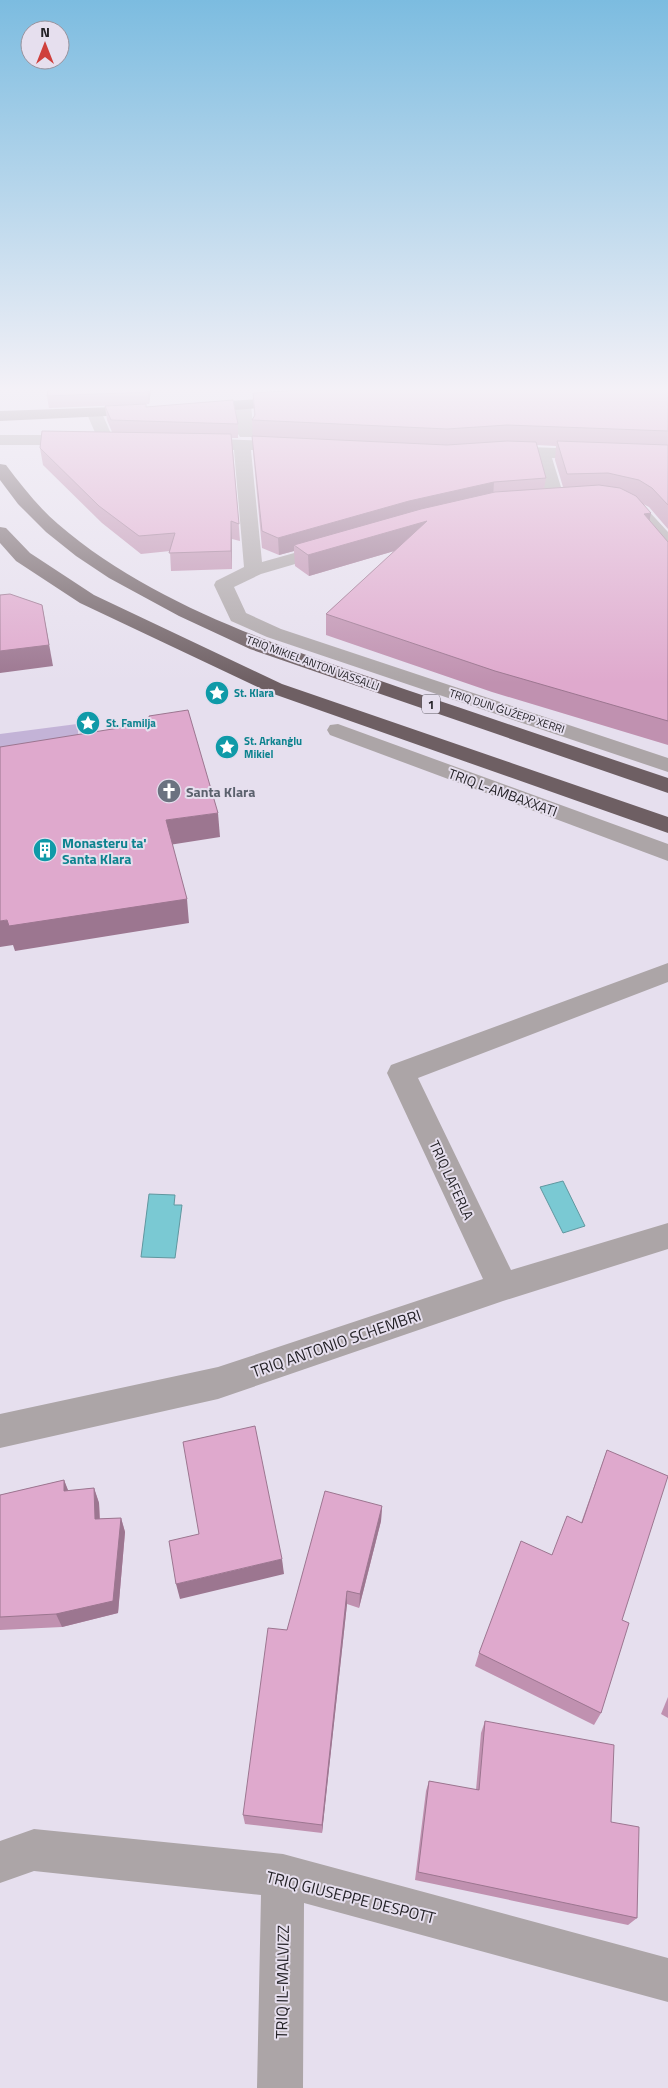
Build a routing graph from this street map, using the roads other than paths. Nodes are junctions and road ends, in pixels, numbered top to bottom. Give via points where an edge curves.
1 (12, 487) edge
2 (248, 487) edge
3 (558, 487) edge
4 (613, 501) edge
5 (538, 502) edge
6 (0, 532) edge
7 (349, 543) edge
8 (668, 543) edge
9 (254, 570) junction
10 (265, 639) junction
11 (338, 730) dead end
12 (668, 765) edge
13 (668, 786) edge
14 (668, 825) edge
15 (668, 853) edge
16 (668, 972) edge
17 (668, 1236) edge
18 (503, 1287) junction
19 (0, 1431) edge
20 (0, 1862) edge
21 (283, 1876) junction
22 (668, 1980) edge
23 (280, 2088) edge

1 - 10 highway, TRIQ MIKIEL ANTON VASSALLI / 1 via 65,540 124,580 197,617
2 - 9 street
3 - 5 street via 564,500
4 - 8 street via 639,511
6 - 14 highway via 23,557 88,599 275,688
7 - 9 street
9 - 10 street, TRIQ DUN ǴUŹEPP XERRI via 223,585 238,617
10 - 12 street, TRIQ DUN ǴUŹEPP XERRI
10 - 13 highway, TRIQ MIKIEL ANTON VASSALLI / 1
11 - 15 street, TRIQ L-AMBAXXATI
16 - 18 street, TRIQ LAFERLA via 401,1073
17 - 18 street, TRIQ ANTONIO SCHEMBRI
18 - 19 street, TRIQ ANTONIO SCHEMBRI via 218,1383
20 - 21 street, TRIQ GIUSEPPE DESPOTT via 34,1850
21 - 22 street, TRIQ GIUSEPPE DESPOTT
21 - 23 street, TRIQ IL-MALVIZZ

